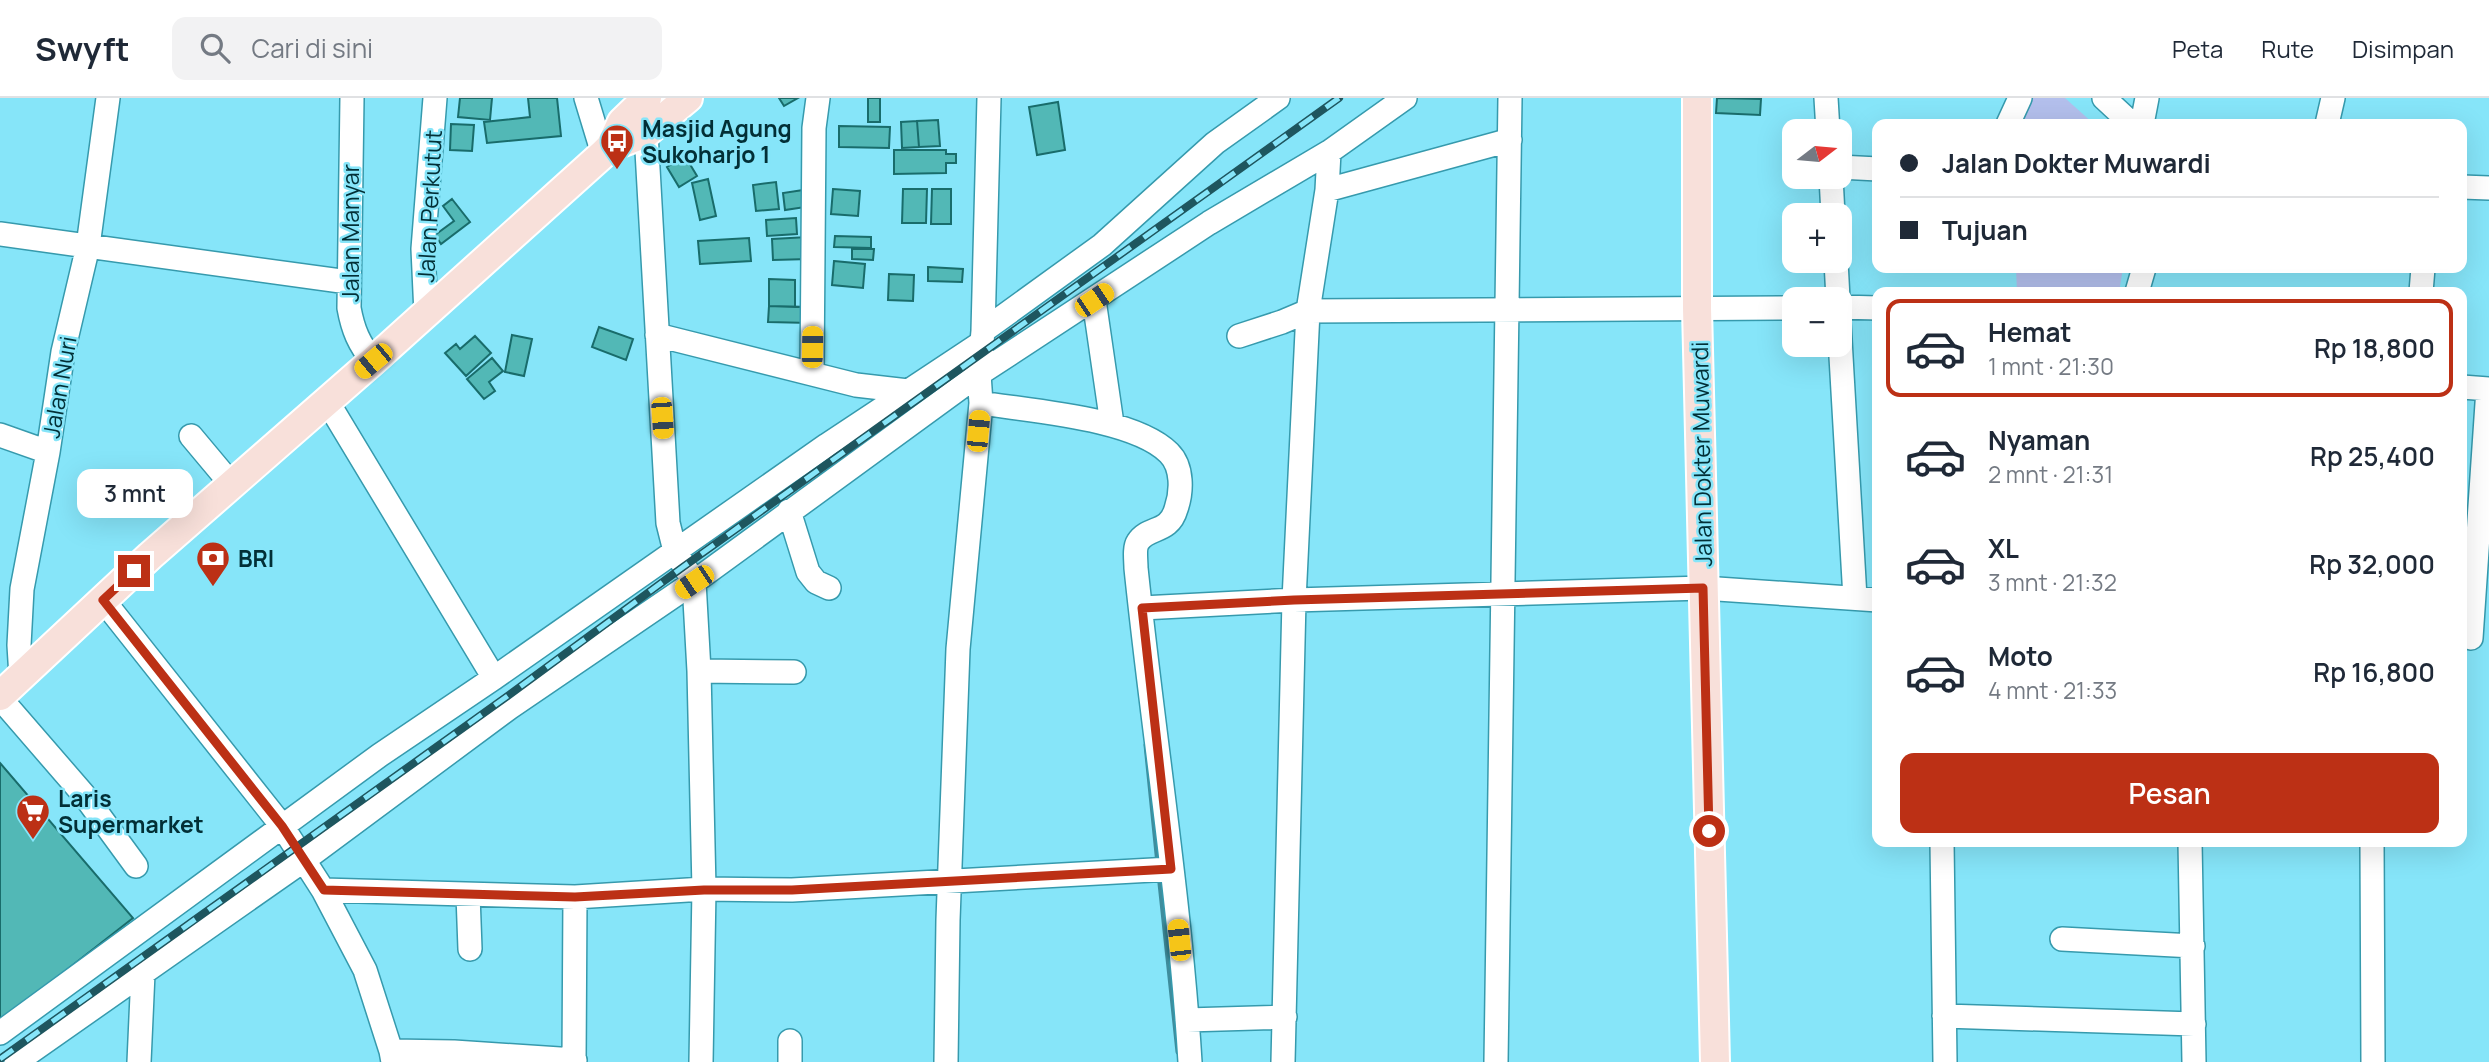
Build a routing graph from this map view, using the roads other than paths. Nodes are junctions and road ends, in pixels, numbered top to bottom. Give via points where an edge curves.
1 (108, 98) edge
2 (352, 98) edge
3 (435, 98) edge
4 (586, 98) edge
5 (647, 98) edge
6 (688, 98) edge
7 (818, 98) edge
8 (989, 98) edge
9 (1278, 98) edge
10 (1405, 98) edge
11 (1510, 98) edge
12 (1697, 98) edge
13 (1826, 98) edge
14 (2020, 98) edge
15 (2104, 98) edge
16 (2147, 98) edge
17 (2333, 98) edge
18 (1827, 119) edge
19 (2010, 119) edge
20 (2127, 119) edge
21 (2144, 119) edge
22 (2328, 119) edge
23 (646, 134) junction
24 (1510, 140) junction
25 (607, 150) junction
26 (1329, 152) junction
27 (1852, 168) edge
28 (1872, 169) edge
29 (2467, 187) edge
30 (2489, 188) edge
31 (1327, 190) junction
32 (0, 233) edge
33 (88, 246) junction
34 (348, 282) junction
35 (1094, 300) junction
36 (1852, 307) edge
37 (1698, 308) junction
38 (1782, 308) edge
39 (1872, 308) edge
40 (1507, 310) junction
41 (1308, 311) junction
42 (426, 314) junction
43 (657, 335) junction
44 (1239, 336) dead end
45 (982, 337) junction
46 (1842, 357) edge
47 (373, 361) junction
48 (812, 374) junction
49 (979, 374) junction
50 (2467, 387) edge
51 (2489, 389) edge
52 (908, 391) junction
53 (327, 401) junction
54 (981, 403) junction
55 (1112, 424) junction
56 (0, 435) edge
57 (191, 436) dead end
58 (48, 452) junction
59 (232, 485) junction
60 (789, 511) junction
61 (675, 551) junction
62 (694, 582) junction
63 (829, 588) dead end
64 (1703, 588) junction
65 (1503, 594) junction
66 (1866, 599) edge
67 (103, 600) junction
68 (1294, 600) junction
69 (1142, 608) junction
70 (2474, 639) edge
71 (699, 671) junction
72 (793, 672) dead end
73 (21, 677) junction
74 (494, 678) junction
75 (0, 697) edge
76 (282, 826) junction
77 (1942, 847) edge
78 (2190, 847) edge
79 (2372, 847) edge
80 (304, 860) junction
81 (136, 866) dead end
82 (1163, 870) junction
83 (951, 882) junction
84 (324, 890) junction
85 (704, 890) junction
86 (468, 895) junction
87 (575, 897) junction
88 (2062, 939) dead end
89 (2193, 946) junction
90 (470, 949) dead end
91 (143, 972) junction
92 (1944, 1016) junction
93 (1285, 1017) junction
94 (1187, 1020) junction
95 (2194, 1024) junction
96 (0, 1033) edge
97 (392, 1057) edge
98 (574, 1061) edge
99 (16, 1062) edge
100 (139, 1062) edge
101 (701, 1062) edge
102 (946, 1062) edge
103 (1190, 1062) edge
104 (1283, 1062) edge
105 (1496, 1062) edge
106 (1715, 1062) edge
107 (1945, 1062) edge
108 (2194, 1062) edge
109 (2373, 1062) edge

1 - 33 street, Jalan Nuri
2 - 34 street, Jalan Manyar
3 - 42 street, Jalan Perkutut via 423,248
4 - 25 street
5 - 25 main road via 622,122
6 - 23 main road
7 - 48 street
8 - 45 street
9 - 45 street via 1215,143 1102,245
10 - 26 street
11 - 24 street
12 - 37 main road, Jalan Dokter Muwardi
13 - 18 street
14 - 19 street
15 - 20 street
16 - 21 street
17 - 22 street
23 - 25 main road
23 - 43 street
24 - 31 street
24 - 40 street
25 - 42 main road
26 - 31 street
26 - 35 street via 1209,223
27 - 28 street
29 - 30 street
31 - 41 street
32 - 33 street
33 - 34 street
33 - 58 street, Jalan Nuri
34 - 47 street, Jalan Manyar via 353,330
35 - 49 street
35 - 55 street
36 - 39 street
37 - 38 street
37 - 40 street
37 - 64 main road, Jalan Dokter Muwardi
40 - 41 street
40 - 65 street
41 - 44 street
41 - 68 street
42 - 47 main road
43 - 48 street
43 - 61 street via 668,523
45 - 49 street
45 - 52 street
46 - 66 street
47 - 53 main road
48 - 52 street
49 - 54 street
49 - 60 street
50 - 51 street
51 - 70 street
52 - 61 street
53 - 59 main road
53 - 74 street
54 - 55 street
54 - 83 street via 958,649
55 - 69 street via 1144,435 1170,454 1180,477 1174,517 1136,545
56 - 58 street
57 - 59 street
58 - 73 street, Jalan Nuri via 22,589
59 - 67 main road
60 - 62 street
60 - 63 street via 808,572
61 - 62 street
61 - 74 street
62 - 71 street
62 - 80 street via 509,708
64 - 65 street
64 - 66 street
64 - 106 main road, Jalan Dokter Muwardi
65 - 68 street
65 - 105 street
67 - 73 main road
67 - 76 street
68 - 69 street
68 - 93 street
69 - 82 street
71 - 72 street
71 - 85 street
73 - 75 main road
74 - 76 street
75 - 81 street via 85,795
76 - 80 street
76 - 96 street
77 - 92 street
78 - 89 street
79 - 109 street
80 - 84 street
80 - 91 street
82 - 83 street
82 - 94 street
83 - 85 street
83 - 102 street
84 - 86 street
84 - 97 street via 365,970
85 - 87 street
85 - 101 street
86 - 87 street
86 - 90 street
87 - 98 street
88 - 89 street
89 - 95 street
91 - 99 street
91 - 100 street
92 - 95 street
92 - 107 street
93 - 94 street
93 - 104 street
94 - 103 street
95 - 108 street
97 - 98 street via 454,1052

